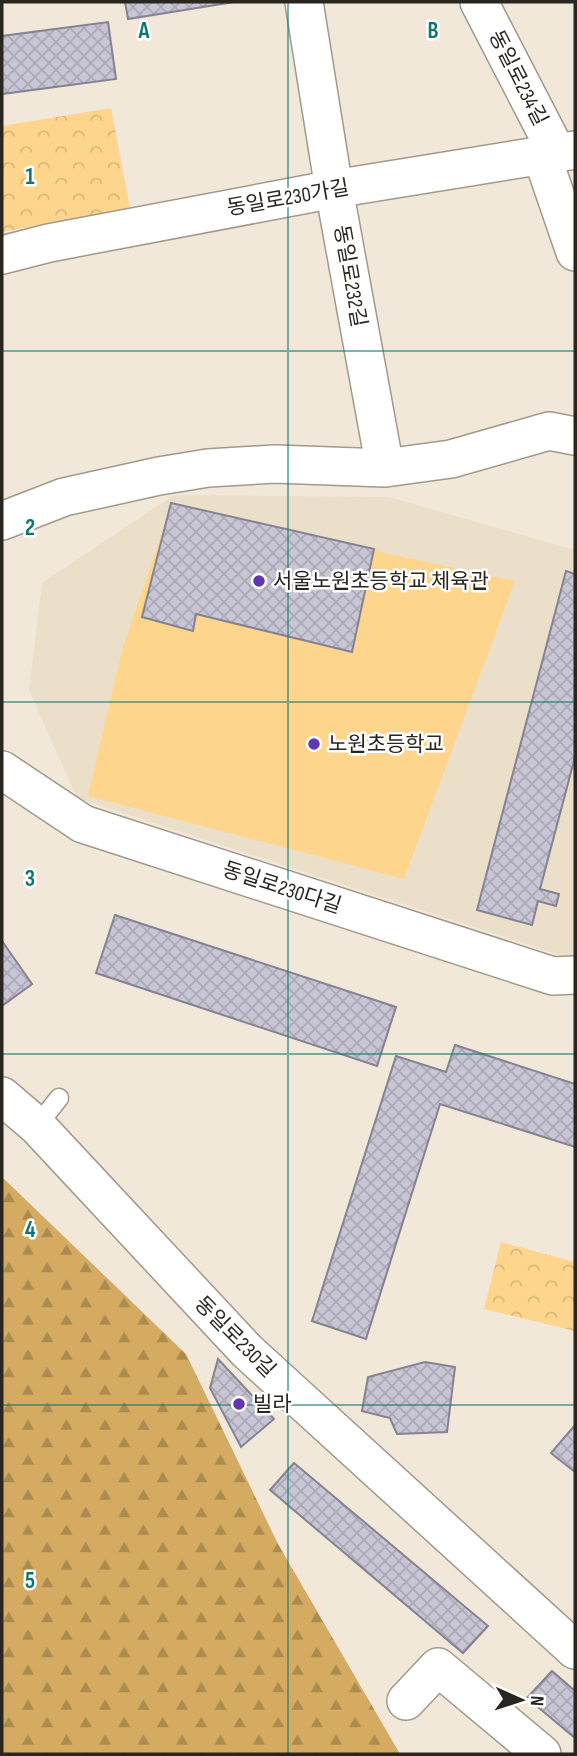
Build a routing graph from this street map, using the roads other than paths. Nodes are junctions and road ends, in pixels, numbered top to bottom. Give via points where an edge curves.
1 (304, 2) edge
2 (479, 2) edge
3 (558, 153) edge
4 (334, 189) junction
5 (575, 252) edge
6 (2, 255) edge
7 (575, 436) edge
8 (385, 468) junction
9 (2, 521) edge
10 (2, 770) edge
11 (575, 975) edge
12 (2, 1096) edge
13 (59, 1097) dead end
14 (37, 1126) junction
15 (575, 1650) edge
16 (406, 1701) dead end
17 (524, 1749) edge

1 - 4 street, 동일로232길
2 - 3 street, 동일로234길
3 - 4 street, 동일로230가길
3 - 5 street, 동일로234길
4 - 6 street, 동일로230가길
4 - 8 street, 동일로232길
7 - 8 street via 549,431 451,459
8 - 9 street via 275,464 208,468 64,496
10 - 11 street, 동일로230다길 via 83,824 553,976
12 - 14 street, 동일로230길
13 - 14 lane
14 - 15 street, 동일로230길 via 247,1351
16 - 17 street via 439,1667

